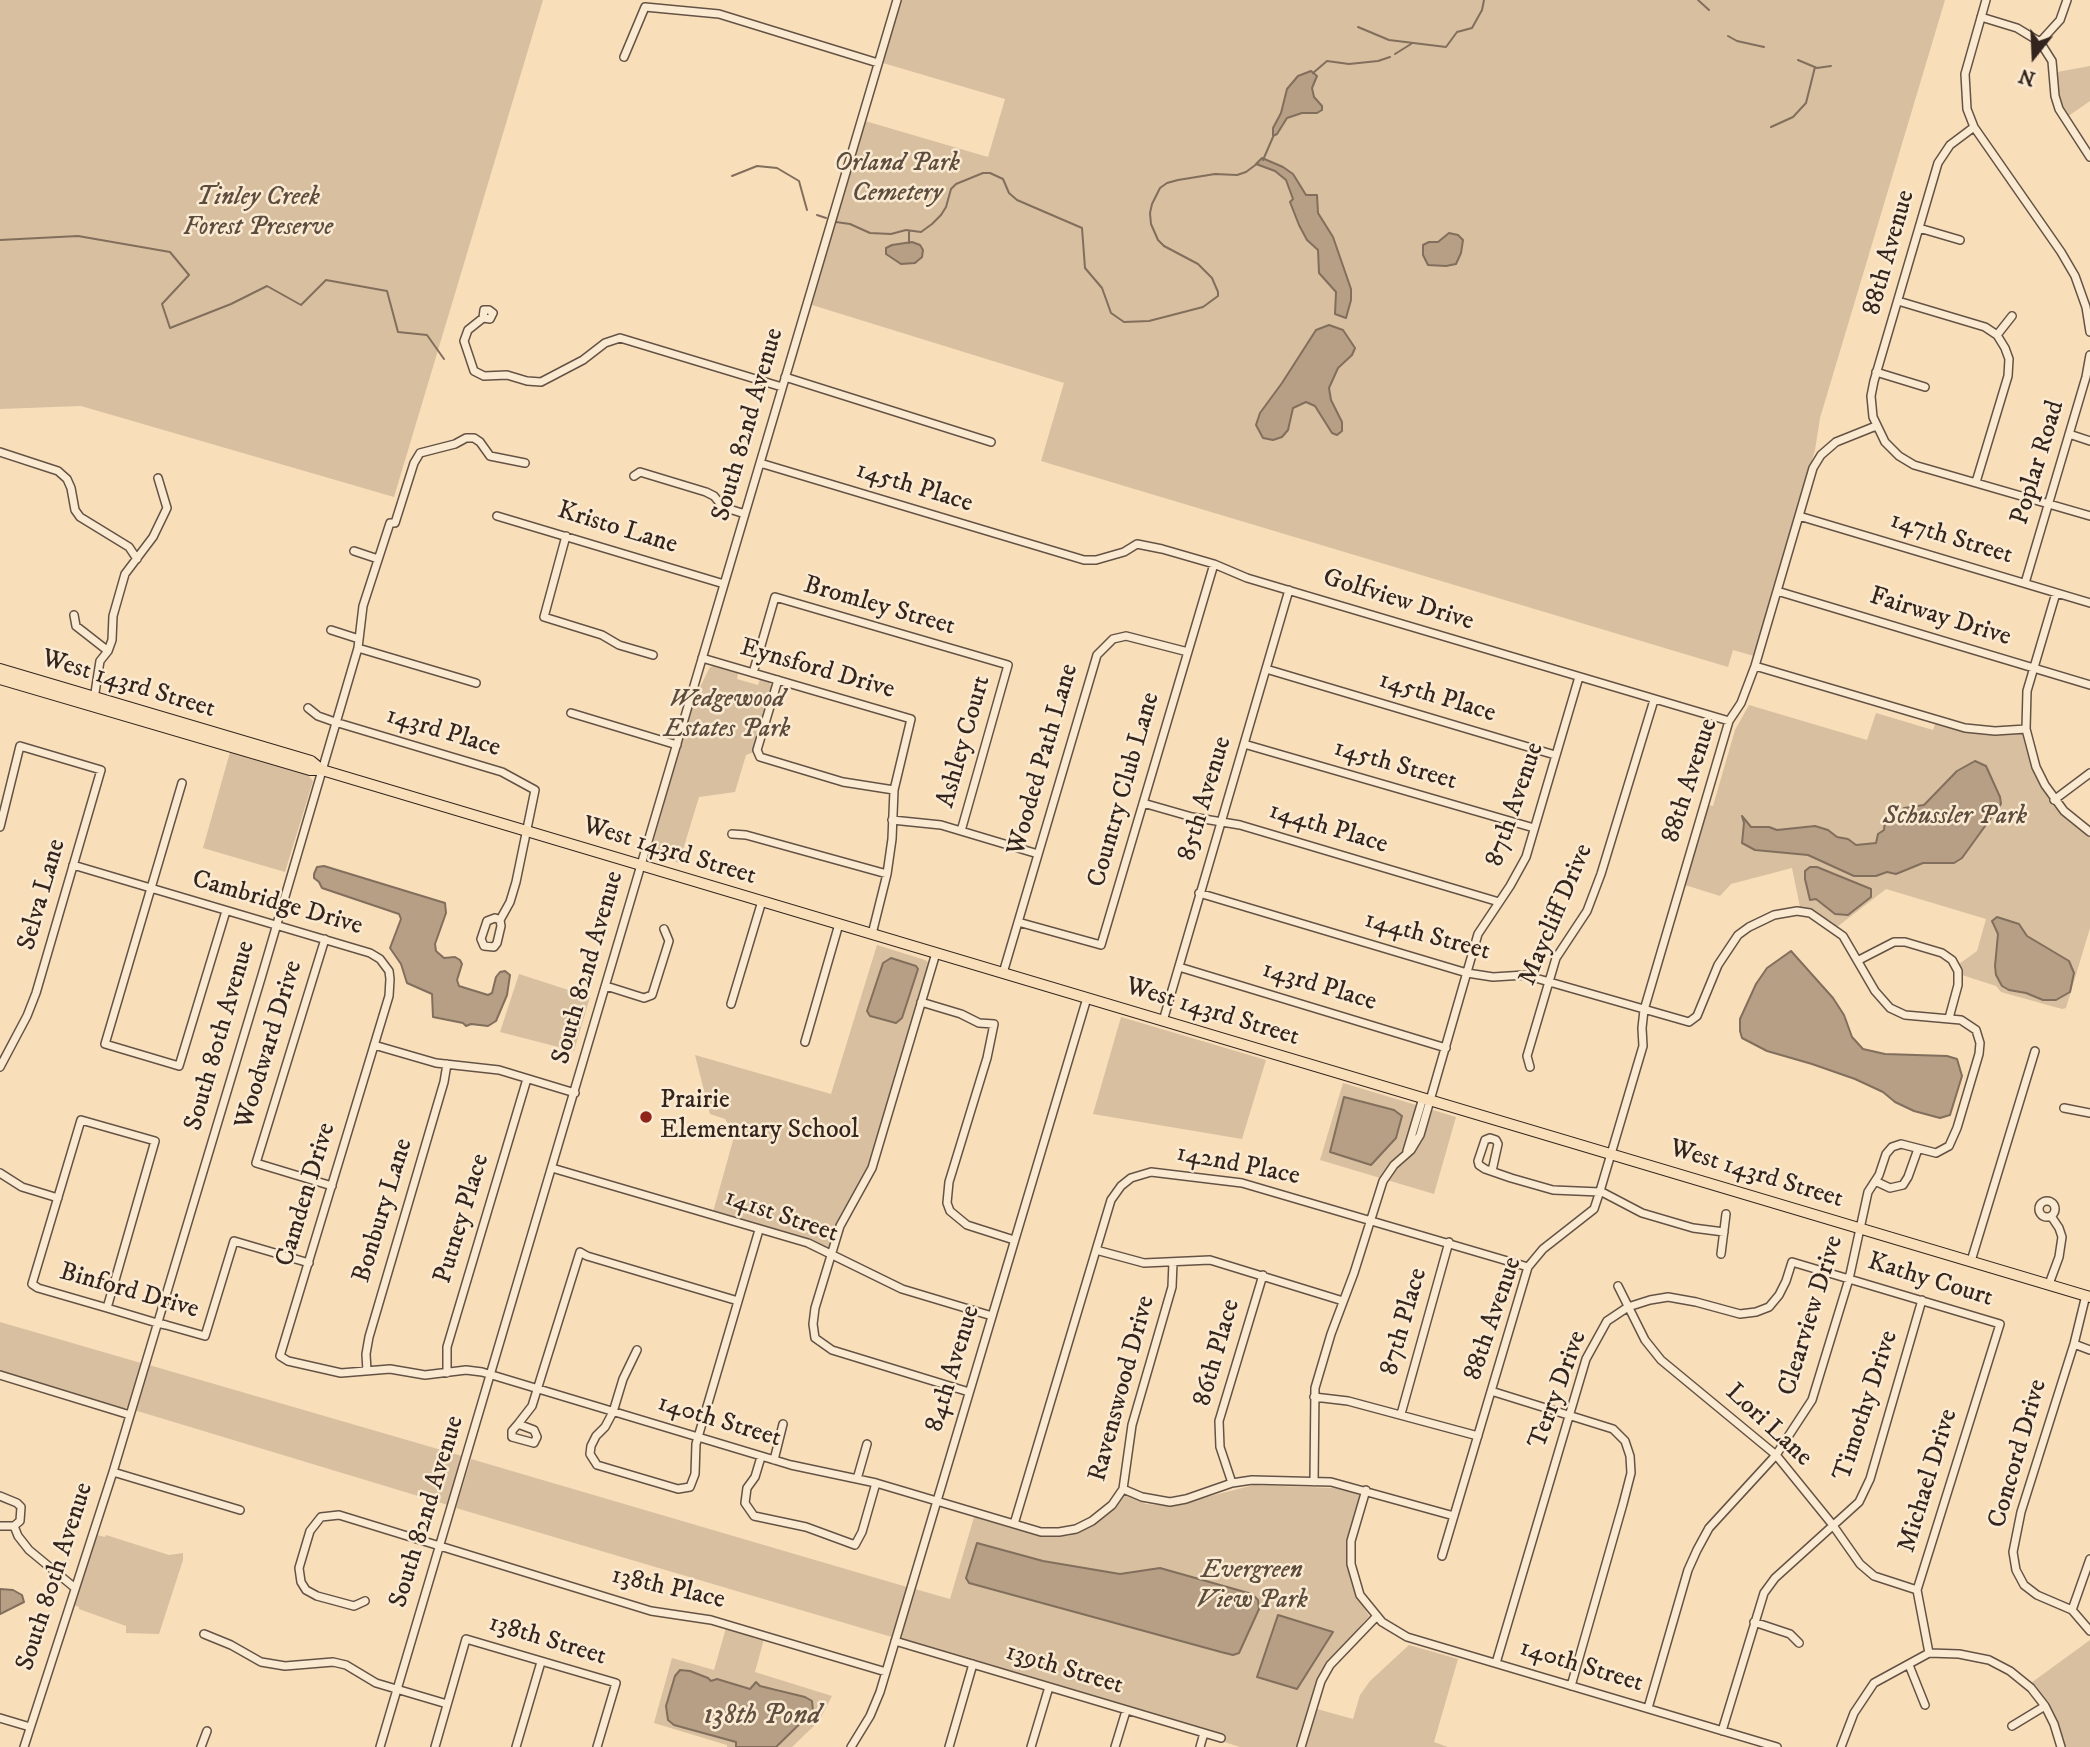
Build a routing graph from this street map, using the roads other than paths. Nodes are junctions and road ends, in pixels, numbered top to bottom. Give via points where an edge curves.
1 (897, 0) edge
2 (1986, 0) edge
3 (2067, 0) edge
4 (1981, 17) junction
5 (2040, 42) junction
6 (624, 57) dead end
7 (878, 63) junction
8 (1974, 127) junction
9 (2090, 157) edge
10 (1919, 228) junction
11 (1961, 240) dead end
12 (2086, 292) edge
13 (1898, 301) junction
14 (2012, 316) dead end
15 (483, 318) dead end
16 (2090, 332) edge
17 (1997, 335) junction
18 (2090, 355) edge
19 (1876, 372) junction
20 (785, 377) junction
21 (782, 387) junction
22 (1924, 387) dead end
23 (1876, 426) junction
24 (2069, 434) junction
25 (2090, 440) edge
26 (991, 442) dead end
27 (0, 452) edge
28 (525, 463) dead end
29 (760, 463) junction
30 (635, 476) dead end
31 (158, 478) dead end
32 (1976, 482) junction
33 (2048, 504) junction
34 (745, 514) junction
35 (497, 516) dead end
36 (1799, 516) junction
37 (2090, 516) edge
38 (566, 536) junction
39 (354, 551) dead end
40 (1056, 553) joint
41 (137, 559) junction
42 (378, 559) junction
43 (1214, 564) junction
44 (2025, 583) junction
45 (724, 584) junction
46 (1289, 590) junction
47 (1777, 591) junction
48 (2056, 593) junction
49 (2090, 603) edge
50 (74, 615) dead end
51 (331, 630) dead end
52 (359, 639) junction
53 (358, 648) junction
54 (108, 651) junction
55 (1188, 652) junction
56 (653, 655) dead end
57 (702, 658) junction
58 (1008, 665) joint
59 (1755, 666) junction
60 (2033, 668) junction
61 (0, 669) edge
62 (1266, 669) junction
63 (753, 673) junction
64 (1579, 677) junction
65 (0, 679) edge
66 (778, 680) junction
67 (476, 683) dead end
68 (2090, 685) edge
69 (1654, 700) junction
70 (94, 702) junction
71 (308, 708) dead end
72 (571, 713) dead end
73 (1729, 721) junction
74 (335, 722) junction
75 (2026, 729) junction
76 (1244, 744) junction
77 (677, 745) junction
78 (1555, 755) junction
79 (322, 770) junction
80 (2090, 773) edge
81 (182, 783) dead end
82 (894, 790) junction
83 (2054, 800) junction
84 (1143, 803) junction
85 (892, 820) junction
86 (1220, 822) junction
87 (0, 827) edge
88 (1534, 828) junction
89 (526, 831) junction
90 (961, 831) junction
91 (2090, 832) edge
92 (732, 834) dead end
93 (1038, 854) junction
94 (73, 865) junction
95 (642, 865) junction
96 (887, 874) junction
97 (150, 888) junction
98 (1199, 893) junction
99 (762, 901) junction
100 (1499, 902) junction
101 (226, 911) junction
102 (500, 920) junction
103 (1018, 922) junction
104 (839, 924) junction
105 (275, 926) junction
106 (664, 929) dead end
107 (872, 934) junction
108 (325, 939) junction
109 (936, 953) junction
110 (1859, 960) junction
111 (1179, 967) junction
112 (1003, 973) junction
113 (1467, 973) junction
114 (1548, 980) junction
115 (606, 986) junction
116 (1087, 998) junction
117 (921, 1002) junction
118 (731, 1004) dead end
119 (1644, 1010) junction
120 (1949, 1018) junction
121 (1163, 1021) junction
122 (804, 1042) dead end
123 (374, 1045) junction
124 (1446, 1048) junction
125 (2035, 1051) dead end
126 (446, 1064) junction
127 (0, 1067) edge
128 (1530, 1067) dead end
129 (527, 1079) junction
130 (575, 1093) junction
131 (1427, 1099) junction
132 (2064, 1108) dead end
133 (2090, 1113) edge
134 (1918, 1149) junction
135 (1611, 1154) junction
136 (552, 1168) junction
137 (1492, 1171) dead end
138 (0, 1173) edge
139 (1875, 1181) junction
140 (332, 1186) junction
141 (1600, 1192) junction
142 (58, 1198) junction
143 (1726, 1214) dead end
144 (2052, 1216) dead end
145 (1370, 1219) junction
146 (1861, 1228) junction
147 (759, 1230) junction
148 (1724, 1232) junction
149 (1014, 1240) junction
150 (1449, 1242) junction
151 (1096, 1251) junction
152 (1721, 1254) dead end
153 (831, 1255) junction
154 (1971, 1261) junction
155 (1173, 1262) junction
156 (309, 1263) junction
157 (1528, 1267) junction
158 (1263, 1275) junction
159 (1849, 1279) junction
160 (2049, 1284) junction
161 (1618, 1286) dead end
162 (2088, 1296) edge
163 (1922, 1300) junction
164 (738, 1301) junction
165 (1343, 1301) junction
166 (1628, 1307) junction
167 (107, 1308) junction
168 (992, 1316) junction
169 (158, 1323) junction
170 (2000, 1324) joint
171 (2074, 1344) junction
172 (637, 1350) dead end
173 (2090, 1350) edge
174 (367, 1371) junction
175 (447, 1373) junction
176 (0, 1375) edge
177 (491, 1375) junction
178 (538, 1389) junction
179 (1491, 1391) junction
180 (969, 1392) junction
181 (1314, 1397) junction
182 (613, 1412) junction
183 (1570, 1413) junction
184 (1401, 1414) junction
185 (130, 1415) junction
186 (518, 1424) junction
187 (783, 1424) dead end
188 (1478, 1436) junction
189 (698, 1437) junction
190 (867, 1444) dead end
191 (1776, 1455) junction
192 (761, 1457) junction
193 (774, 1460) junction
194 (113, 1472) junction
195 (857, 1479) junction
196 (1314, 1482) junction
197 (876, 1483) junction
198 (1232, 1483) junction
199 (1123, 1489) junction
200 (1366, 1490) junction
201 (0, 1496) edge
202 (937, 1501) junction
203 (240, 1510) dead end
204 (1454, 1516) junction
205 (1014, 1524) junction
206 (1832, 1524) junction
207 (0, 1525) edge
208 (14, 1527) junction
209 (440, 1547) junction
210 (1442, 1556) dead end
211 (2090, 1559) edge
212 (75, 1588) junction
213 (1917, 1590) junction
214 (365, 1601) dead end
215 (2072, 1610) junction
216 (1376, 1618) junction
217 (1754, 1622) junction
218 (2090, 1631) edge
219 (204, 1634) dead end
220 (895, 1641) junction
221 (1799, 1643) dead end
222 (1929, 1653) junction
223 (541, 1662) junction
224 (1496, 1663) junction
225 (973, 1664) junction
226 (1909, 1665) junction
227 (886, 1672) junction
228 (1572, 1686) junction
229 (1049, 1687) junction
230 (398, 1689) junction
231 (447, 1704) junction
232 (1925, 1705) dead end
233 (2045, 1706) junction
234 (1648, 1709) junction
235 (1126, 1711) junction
236 (0, 1718) edge
237 (2011, 1726) dead end
238 (30, 1727) junction
239 (207, 1731) dead end
240 (1722, 1731) junction
241 (1205, 1733) junction
242 (1221, 1738) dead end
243 (24, 1747) edge
244 (201, 1747) edge
245 (380, 1747) edge
246 (435, 1747) edge
247 (516, 1747) edge
248 (597, 1747) edge
249 (851, 1747) edge
250 (949, 1747) edge
251 (1031, 1747) edge
252 (1115, 1747) edge
253 (1200, 1747) edge
254 (1301, 1747) edge
255 (1777, 1747) edge
256 (1841, 1747) edge
257 (2061, 1747) edge

1 - 7 street, South 82nd Avenue
2 - 4 street
3 - 5 street via 2060,20
4 - 5 street via 2017,28
4 - 8 street via 1965,74 1967,109
5 - 9 street via 2052,61 2059,108
6 - 7 street via 645,7 719,14
7 - 20 street, South 82nd Avenue
8 - 10 street, 88th Avenue via 1950,145 1938,163
8 - 12 street
10 - 11 street
10 - 13 street, 88th Avenue
12 - 16 street
13 - 17 street via 1978,324
13 - 19 street, 88th Avenue
14 - 17 street
15 - 21 street via 468,330 464,341 474,371 484,376 541,382 620,338
17 - 32 street via 2007,354 2008,376
18 - 24 street, Poplar Road
19 - 22 street
19 - 23 street, 88th Avenue via 1871,397
20 - 21 street, South 82nd Avenue
20 - 26 street
21 - 29 street, South 82nd Avenue
23 - 32 street via 1892,450 1908,461
23 - 36 street, 88th Avenue via 1836,442 1821,455
24 - 25 street
24 - 33 street, Poplar Road
27 - 41 street via 58,471 67,479 80,517 129,547
28 - 42 street, South 80th Avenue via 490,456 474,438 420,453
29 - 34 street, South 82nd Avenue
29 - 40 street, 145th Place
30 - 34 street via 640,472 706,492 723,507
31 - 41 street via 167,508
32 - 33 street
33 - 37 street
33 - 44 street, Poplar Road
34 - 45 street, South 82nd Avenue
35 - 38 street, Kristo Lane
36 - 44 street, 147th Street
36 - 47 street, 88th Avenue
38 - 45 street, Kristo Lane
38 - 56 street via 544,617
39 - 42 street
40 - 43 street, Golfview Drive via 1096,560 1137,544
41 - 54 street via 125,573
42 - 52 street, South 80th Avenue via 363,606
43 - 46 street, Golfview Drive
43 - 55 street, Country Club Lane
44 - 48 street, 147th Street
45 - 57 street, South 82nd Avenue
46 - 62 street, 85th Avenue
46 - 64 street, Golfview Drive
47 - 59 street, 88th Avenue
47 - 60 street, Fairway Drive
48 - 49 street, 147th Street
48 - 60 street
50 - 54 street via 76,626
51 - 52 street
52 - 53 street, South 80th Avenue
53 - 67 street
53 - 74 street, South 80th Avenue
54 - 70 street via 100,661
55 - 84 street, Country Club Lane
55 - 93 street, Wooded Path Lane via 1126,636 1112,639 1099,650
57 - 63 street, Eynsford Drive
57 - 77 street, South 82nd Avenue
58 - 63 street, Bromley Street via 775,597
58 - 90 street, Ashley Court
59 - 73 street, 88th Avenue
59 - 75 street via 1965,728
60 - 68 street, Fairway Drive
60 - 75 street
61 - 70 main road, West 143rd Street
62 - 76 street, 85th Avenue
62 - 78 street, 145th Place
63 - 66 street, Eynsford Drive
64 - 69 street, Golfview Drive
64 - 78 street, 87th Avenue
65 - 70 main road, West 143rd Street
66 - 82 street, Eynsford Drive via 911,719
66 - 82 street via 758,749 760,757 843,782
69 - 73 street, Golfview Drive
69 - 114 street, Maycliff Drive via 1587,911 1556,958
70 - 79 main road, West 143rd Street via 311,761
71 - 74 street, 143rd Place
72 - 77 street
73 - 119 street, 88th Avenue
74 - 79 street, South 80th Avenue
74 - 89 street, 143rd Place via 502,772 536,790
75 - 83 street via 2036,767
76 - 86 street, 85th Avenue
76 - 88 street, 145th Street
77 - 95 street, South 82nd Avenue
78 - 88 street, 87th Avenue
79 - 89 main road, West 143rd Street
79 - 105 street, South 80th Avenue
80 - 83 street
81 - 97 street
82 - 85 street, Eynsford Drive
83 - 91 street
84 - 86 street, 144th Place
84 - 103 street, Country Club Lane via 1101,945
85 - 90 street
85 - 96 street, Eynsford Drive
86 - 98 street, 85th Avenue
86 - 100 street, 144th Place
87 - 94 street, Selva Lane via 20,746 102,770
88 - 100 street, 87th Avenue via 1526,857
89 - 95 main road, West 143rd Street
89 - 102 street via 516,883
90 - 93 street
92 - 96 street
93 - 103 street, Wooded Path Lane
94 - 97 street, Cambridge Drive
94 - 127 street, Selva Lane via 36,993
95 - 99 main road, West 143rd Street
95 - 115 street, South 82nd Avenue
96 - 107 street, Eynsford Drive
97 - 101 street, Cambridge Drive
97 - 101 street via 105,1044 178,1066
98 - 111 street, 85th Avenue
98 - 113 street, 144th Street
99 - 104 main road, West 143rd Street
99 - 118 street
100 - 113 street, 87th Avenue via 1478,934
101 - 105 street, Cambridge Drive
102 - 102 street via 494,947 484,946 481,939 487,921
103 - 112 street, Wooded Path Lane
104 - 107 main road, West 143rd Street
104 - 122 street
105 - 108 street, Cambridge Drive
105 - 169 street, South 80th Avenue
106 - 115 street via 669,941 652,995 644,998
107 - 109 main road, West 143rd Street
108 - 123 street, Cambridge Drive via 370,953 389,971 390,989
108 - 140 street, Woodward Drive via 256,1163
109 - 112 main road, West 143rd Street
109 - 117 street
110 - 119 street, Clearview Drive via 1843,936 1810,913 1784,912 1749,927 1728,947 1695,1019 1685,1021
110 - 120 street, Clearview Drive via 1890,1008 1905,1015
110 - 120 street via 1894,942 1942,953 1958,971
111 - 121 street, 85th Avenue
111 - 124 street, 143rd Place
112 - 116 main road, West 143rd Street
113 - 114 street, 144th Street
113 - 124 street, 87th Avenue
114 - 119 street, 144th Street
114 - 128 street, Maycliff Drive via 1527,1056
115 - 130 street, South 82nd Avenue
116 - 121 main road, West 143rd Street
116 - 149 street, 84th Avenue
117 - 149 street via 994,1024 947,1195 950,1211 967,1225
117 - 153 street via 872,1167 840,1226
119 - 135 street, 88th Avenue via 1643,1046
120 - 134 street, Clearview Drive via 1965,1021 1976,1030 1979,1054 1949,1146 1936,1153
121 - 131 main road, West 143rd Street
123 - 126 street
123 - 140 street, Camden Drive
124 - 131 street, 87th Avenue
125 - 154 street
126 - 129 street via 499,1070
126 - 174 street, Bonbury Lane via 369,1337
129 - 130 street
129 - 175 street, Putney Place via 447,1347
130 - 136 street, South 82nd Avenue
131 - 135 main road, West 143rd Street
131 - 145 street, 87th Avenue via 1417,1143 1382,1181
132 - 133 street
134 - 139 street, Clearview Drive via 1901,1144 1888,1150
134 - 139 street via 1903,1185 1890,1188
135 - 141 street, 88th Avenue
135 - 146 main road, West 143rd Street
136 - 147 street, 141st Street
136 - 177 street, South 82nd Avenue
137 - 141 street via 1553,1190
138 - 142 street via 22,1187
139 - 146 street, Clearview Drive via 1868,1192
140 - 156 street, Camden Drive
141 - 148 street via 1642,1213
141 - 157 street, 88th Avenue via 1594,1209 1543,1249
142 - 167 street, Binford Drive via 32,1284
142 - 167 street via 81,1120 155,1141
143 - 148 street
144 - 160 street via 2062,1237
145 - 150 street, 142nd Place
145 - 151 street, 142nd Place via 1242,1183 1151,1172 1130,1178 1116,1192
145 - 165 street
146 - 154 main road, West 143rd Street
146 - 159 street, Clearview Drive
147 - 153 street, 141st Street via 808,1243
147 - 164 street
148 - 152 street
149 - 168 street, 84th Avenue
150 - 157 street, 142nd Place
150 - 184 street, 87th Place
151 - 155 street via 1140,1263
151 - 205 street, 142nd Place
153 - 168 street, 141st Street via 902,1289
153 - 180 street via 813,1317 815,1338 832,1350
154 - 160 main road, West 143rd Street
155 - 158 street via 1210,1260
155 - 199 street, Ravenswood Drive via 1172,1287 1132,1425
156 - 169 street, Binford Drive via 234,1241 205,1336
156 - 174 street, Camden Drive via 280,1356 334,1373
157 - 179 street, 88th Avenue
158 - 165 street
158 - 198 street, 86th Place via 1219,1421 1220,1447
159 - 163 street, Kathy Court
159 - 166 street, Terry Drive via 1792,1262 1779,1295 1769,1307 1756,1312 1740,1314 1668,1297
159 - 191 street, Clearview Drive via 1812,1400
160 - 162 main road, West 143rd Street
161 - 166 street, Lori Lane
162 - 171 street, Concord Drive
163 - 170 street, Kathy Court
163 - 206 street, Timothy Drive via 1870,1479 1859,1502
164 - 178 street via 580,1252
164 - 189 street
165 - 181 street
166 - 183 street, Terry Drive via 1607,1321 1586,1359
166 - 191 street, Lori Lane via 1661,1360
167 - 169 street, Binford Drive
168 - 180 street, 84th Avenue
169 - 185 street, South 80th Avenue
170 - 213 street, Michael Drive
171 - 173 street
171 - 215 street, Concord Drive via 2021,1512 2013,1552 2024,1585
172 - 182 street
174 - 175 street
175 - 177 street via 467,1370
176 - 185 street
177 - 178 street, 140th Street
177 - 209 street, South 82nd Avenue
178 - 182 street, 140th Street
178 - 186 street
179 - 183 street
179 - 188 street, 88th Avenue
180 - 202 street, 84th Avenue
181 - 184 street
181 - 196 street
182 - 189 street, 140th Street
182 - 189 street via 590,1454 597,1465 620,1472 678,1489 690,1487
183 - 224 street, Terry Drive
183 - 228 street via 1613,1429 1625,1441 1631,1473
184 - 188 street
185 - 194 street, South 80th Avenue
186 - 186 street via 534,1430 534,1443 512,1437
187 - 193 street
188 - 204 street, 88th Avenue
189 - 192 street, 140th Street
190 - 195 street
191 - 206 street, Lori Lane
191 - 234 street, Clearview Drive via 1709,1528 1697,1550
192 - 193 street, 140th Street
192 - 197 street via 745,1503 754,1516 806,1527 855,1545
193 - 195 street, 140th Street
194 - 203 street
194 - 212 street, South 80th Avenue
195 - 197 street, 140th Street
196 - 198 street
196 - 200 street
197 - 202 street, 140th Street
198 - 199 street via 1170,1502
199 - 205 street, Ravenswood Drive via 1112,1505 1076,1529 1046,1532
200 - 204 street
200 - 216 street via 1352,1541 1351,1564 1360,1595
201 - 208 street via 21,1507 20,1521
202 - 205 street, Ravenswood Drive
202 - 220 street, 84th Avenue
204 - 210 street, 88th Avenue
206 - 213 street, Lori Lane via 1874,1576
206 - 217 street, Timothy Drive via 1774,1578
207 - 208 street
208 - 212 street via 29,1550
209 - 214 street, 138th Place via 339,1515 318,1520 299,1568 303,1586 311,1594 354,1606
209 - 227 street, 138th Place via 650,1611 711,1620
209 - 230 street, South 82nd Avenue
211 - 215 street
212 - 238 street, South 80th Avenue
213 - 222 street, Michael Drive
215 - 218 street, Concord Drive
216 - 224 street, 140th Street via 1407,1637
216 - 254 street via 1330,1665
217 - 221 street via 1790,1634
217 - 240 street, Timothy Drive
219 - 230 street via 261,1662 285,1666 333,1662 376,1684
220 - 225 street, 139th Street
220 - 227 street, 84th Avenue
222 - 226 street
222 - 233 street via 1989,1660 2011,1671
223 - 231 street, 138th Street via 466,1639
223 - 247 street
223 - 248 street, 138th Street via 616,1684
224 - 228 street, 140th Street
225 - 229 street, 139th Street
225 - 250 street
226 - 232 street
226 - 256 street via 1874,1683 1854,1713
227 - 249 street, 84th Avenue via 870,1716
228 - 234 street, 140th Street
229 - 235 street, 139th Street
229 - 251 street
230 - 231 street
230 - 245 street, South 82nd Avenue
231 - 246 street
233 - 237 street
233 - 257 street
234 - 240 street, 140th Street
235 - 241 street, 139th Street
235 - 252 street
236 - 238 street
238 - 243 street, South 80th Avenue
239 - 244 street
240 - 255 street, 140th Street
241 - 242 street, 139th Street
241 - 253 street

